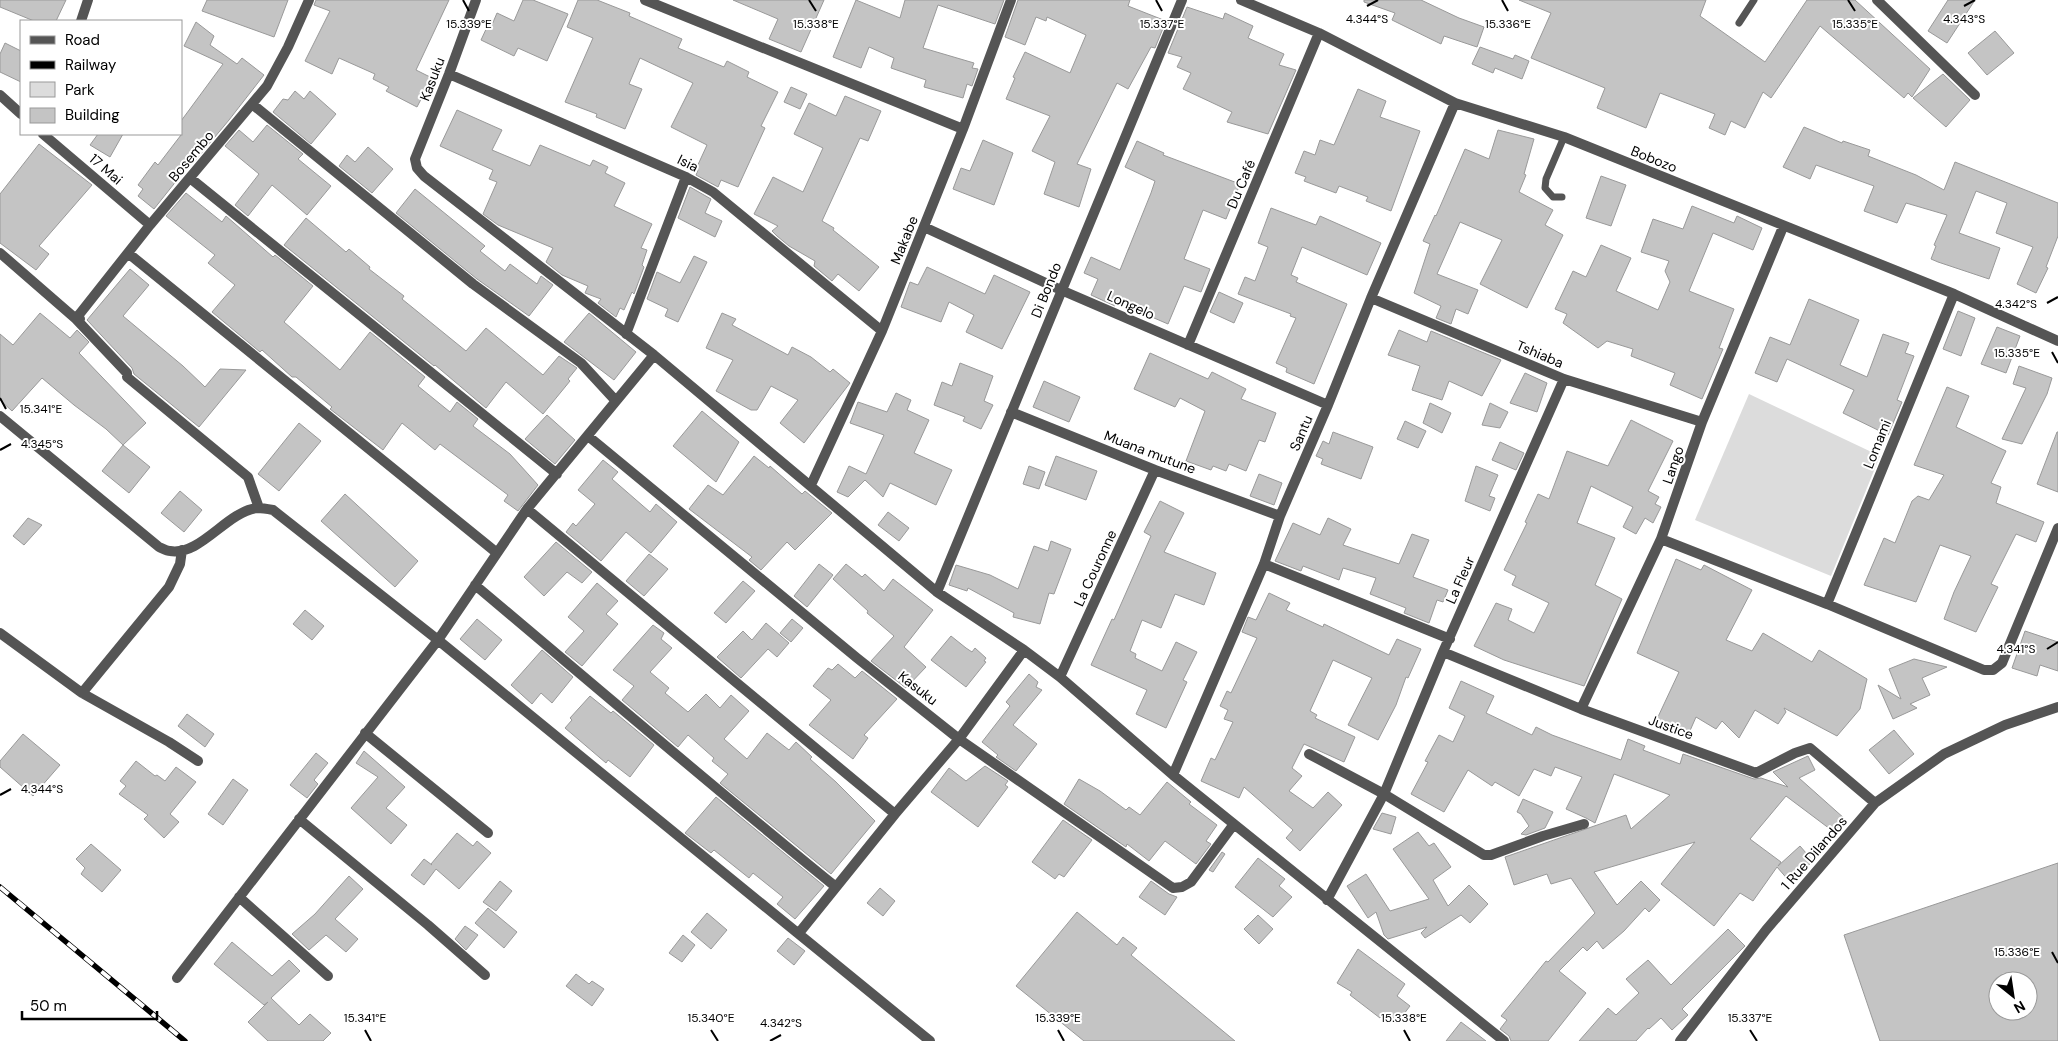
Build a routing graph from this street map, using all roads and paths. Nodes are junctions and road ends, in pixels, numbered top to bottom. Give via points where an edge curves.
1 (88, 0) edge
2 (309, 0) edge
3 (476, 0) edge
4 (645, 0) edge
5 (1011, 0) edge
6 (1182, 0) edge
7 (1241, 0) edge
8 (1754, 0) edge
9 (1877, 0) edge
10 (81, 20) edge
11 (1739, 23) dead end
12 (1319, 33) junction
13 (449, 74) junction
14 (0, 95) edge
15 (1975, 95) dead end
16 (1455, 103) junction
17 (252, 104) junction
18 (20, 113) edge
19 (963, 129) junction
20 (45, 135) edge
21 (1564, 137) junction
22 (686, 177) junction
23 (190, 178) junction
24 (1562, 198) dead end
25 (150, 225) junction
26 (924, 226) junction
27 (1783, 227) junction
28 (0, 253) edge
29 (128, 253) junction
30 (1061, 290) junction
31 (1954, 294) junction
32 (1371, 298) junction
33 (78, 319) junction
34 (882, 331) junction
35 (626, 334) junction
36 (2058, 341) edge
37 (1188, 345) junction
38 (654, 356) junction
39 (1564, 379) junction
40 (616, 401) junction
41 (1328, 405) junction
42 (1011, 412) junction
43 (0, 416) edge
44 (1702, 422) junction
45 (588, 436) junction
46 (1155, 470) junction
47 (557, 474) junction
48 (811, 485) junction
49 (259, 508) junction
50 (527, 509) junction
51 (1280, 516) junction
52 (2058, 528) edge
53 (1661, 539) junction
54 (182, 550) junction
55 (497, 553) junction
56 (1264, 564) junction
57 (475, 585) junction
58 (937, 592) junction
59 (1827, 604) junction
60 (0, 633) edge
61 (1450, 639) junction
62 (438, 640) junction
63 (1024, 650) junction
64 (1443, 652) junction
65 (1060, 678) junction
66 (82, 693) junction
67 (2058, 707) edge
68 (1581, 709) junction
69 (365, 733) junction
70 (959, 739) junction
71 (1309, 754) dead end
72 (198, 762) dead end
73 (1173, 775) junction
74 (1384, 794) junction
75 (1875, 803) junction
76 (896, 814) junction
77 (299, 820) junction
78 (1234, 824) junction
79 (1584, 824) dead end
80 (488, 833) dead end
81 (836, 887) junction
82 (239, 897) junction
83 (1327, 900) junction
84 (799, 933) junction
85 (485, 975) dead end
86 (328, 976) dead end
87 (177, 978) dead end
88 (930, 1041) edge
89 (1504, 1041) edge
90 (1680, 1041) edge

1 - 10 street
2 - 17 street, Bosembo via 278,69
3 - 13 street, Kasuku
4 - 19 street
5 - 19 street, Makabe
6 - 30 street, Di Bondo
7 - 12 street, Bobozo
8 - 11 lane
9 - 15 street
12 - 16 street, Bobozo
12 - 37 street, Du Café
13 - 22 street, Isia
13 - 35 street, Kasuku via 415,159 417,168
14 - 18 street
16 - 21 street, Bobozo
16 - 32 street, Santu
17 - 23 street, Bosembo
17 - 40 street via 473,284 582,363
19 - 26 street, Makabe
20 - 25 street, 17 Mai
21 - 24 lane via 1545,188 1553,197
21 - 27 street, Bobozo
22 - 34 street, Isia via 713,192
22 - 35 street
23 - 25 street, Bosembo
23 - 47 street
25 - 29 street, Bosembo
26 - 30 street, Longelo
26 - 34 street, Makabe
27 - 31 street, Bobozo
27 - 44 street, Lango
28 - 33 street
29 - 33 street, Bosembo
29 - 55 street
30 - 37 street, Longelo
30 - 42 street, Di Bondo
31 - 36 street, Bobozo
31 - 59 street, Lomami
32 - 39 street, Tshiaba
32 - 41 street, Santu
33 - 49 street via 127,373 127,377 248,477
34 - 48 street, Makabe
35 - 38 street
37 - 41 street, Longelo
38 - 40 street
38 - 48 street
39 - 44 street, Tshiaba
39 - 61 street, La Fleur
40 - 45 street
41 - 51 street, Santu
42 - 46 street, Muana mutune
42 - 58 street, Di Bondo
43 - 54 street via 159,547 170,551
44 - 53 street, Lango
45 - 47 street
45 - 70 street, Kasuku
46 - 51 street, Muana mutune
46 - 65 street, La Couronne
47 - 50 street
48 - 58 street
49 - 54 street via 233,518 194,546
49 - 62 street via 273,510
50 - 55 street
50 - 76 street
51 - 56 street, Santu
52 - 59 street via 2002,664 1993,670 1984,670
53 - 59 street
53 - 68 street, Lango
54 - 66 street via 180,564 169,587
55 - 57 street
56 - 61 street
56 - 73 street, Santu
57 - 62 street
57 - 81 street
58 - 63 street
60 - 66 street
61 - 64 street, La Fleur
62 - 69 street
62 - 84 street
63 - 65 street
63 - 70 street
64 - 68 street, Justice
64 - 74 street, La Fleur
65 - 73 street
66 - 72 street
67 - 75 street, 1 Rue Dilandos via 2004,724 1944,754
68 - 75 street, Justice via 1756,773 1810,748
69 - 77 street
69 - 80 street
70 - 76 street
70 - 78 street, Kasuku via 1173,888 1191,882
71 - 74 street
73 - 78 street
74 - 79 street via 1484,855
74 - 83 street, La Fleur
75 - 90 street, 1 Rue Dilandos via 1766,930
76 - 81 street
77 - 82 street
77 - 85 street
78 - 83 street
81 - 84 street
82 - 86 street
82 - 87 street
83 - 89 street
84 - 88 street

